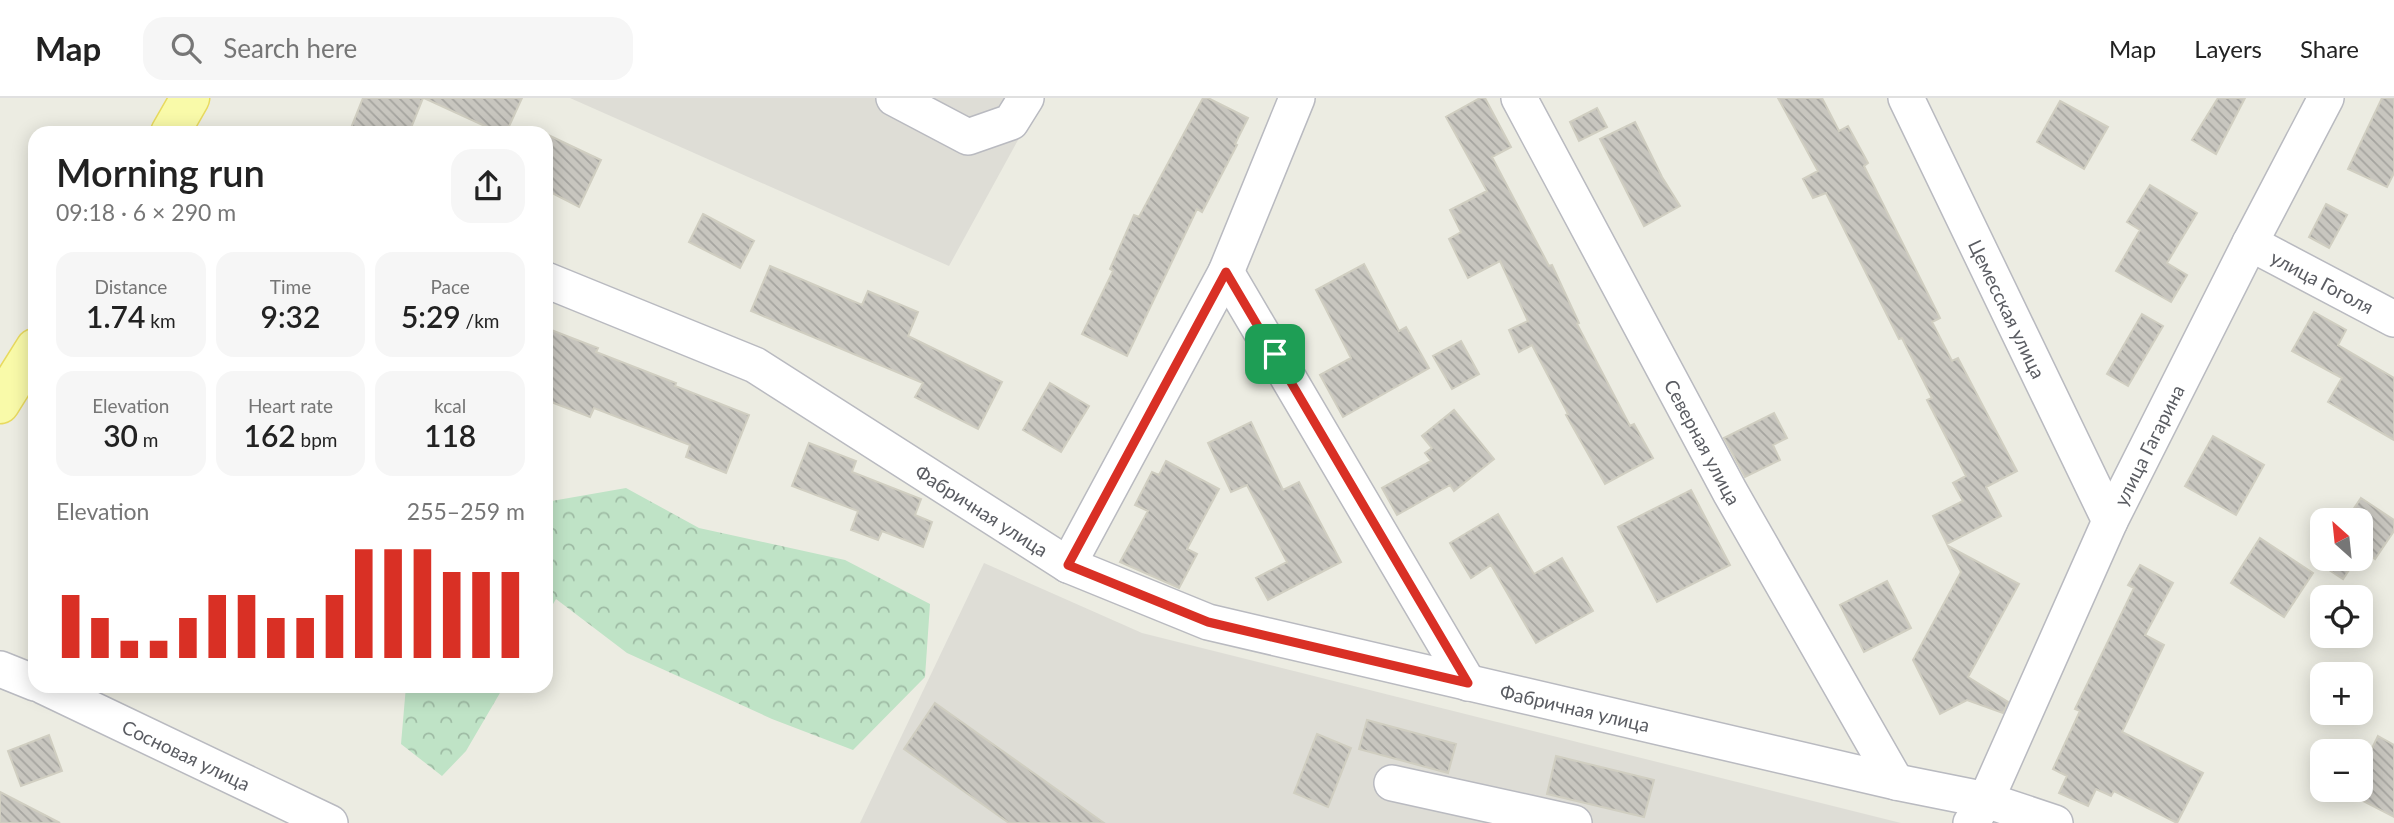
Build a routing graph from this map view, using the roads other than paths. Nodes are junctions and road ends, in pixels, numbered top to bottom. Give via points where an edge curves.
1 (894, 98) edge
2 (1026, 98) edge
3 (1297, 98) edge
4 (1519, 98) edge
5 (1906, 98) edge
6 (2326, 98) edge
7 (2250, 243) junction
8 (1226, 272) junction
9 (553, 283) edge
10 (2394, 320) edge
11 (28, 359) edge
12 (0, 404) edge
13 (2110, 521) junction
14 (1068, 565) junction
15 (0, 669) edge
16 (28, 679) edge
17 (1468, 683) junction
18 (58, 693) edge
19 (1896, 782) junction
20 (1392, 783) dead end
21 (1979, 812) edge
22 (330, 823) edge
23 (1574, 823) edge
24 (2055, 823) edge

1 - 2 street via 968,137 1011,122
3 - 8 street
4 - 19 street, Северная улица via 1730,492
5 - 13 street, Цемесская улица
6 - 7 street, улица Гагарина
7 - 10 street, улица Гоголя
7 - 13 street, улица Гагарина
8 - 14 street
8 - 17 street
9 - 14 street, Фабричная улица via 755,365
11 - 12 main road
13 - 21 street, улица Гагарина
14 - 17 street, Фабричная улица via 1208,622
15 - 16 street
17 - 19 street, Фабричная улица
18 - 22 street, Сосновая улица
19 - 21 street, Фабричная улица
20 - 23 street
21 - 24 street, Фабричная улица

